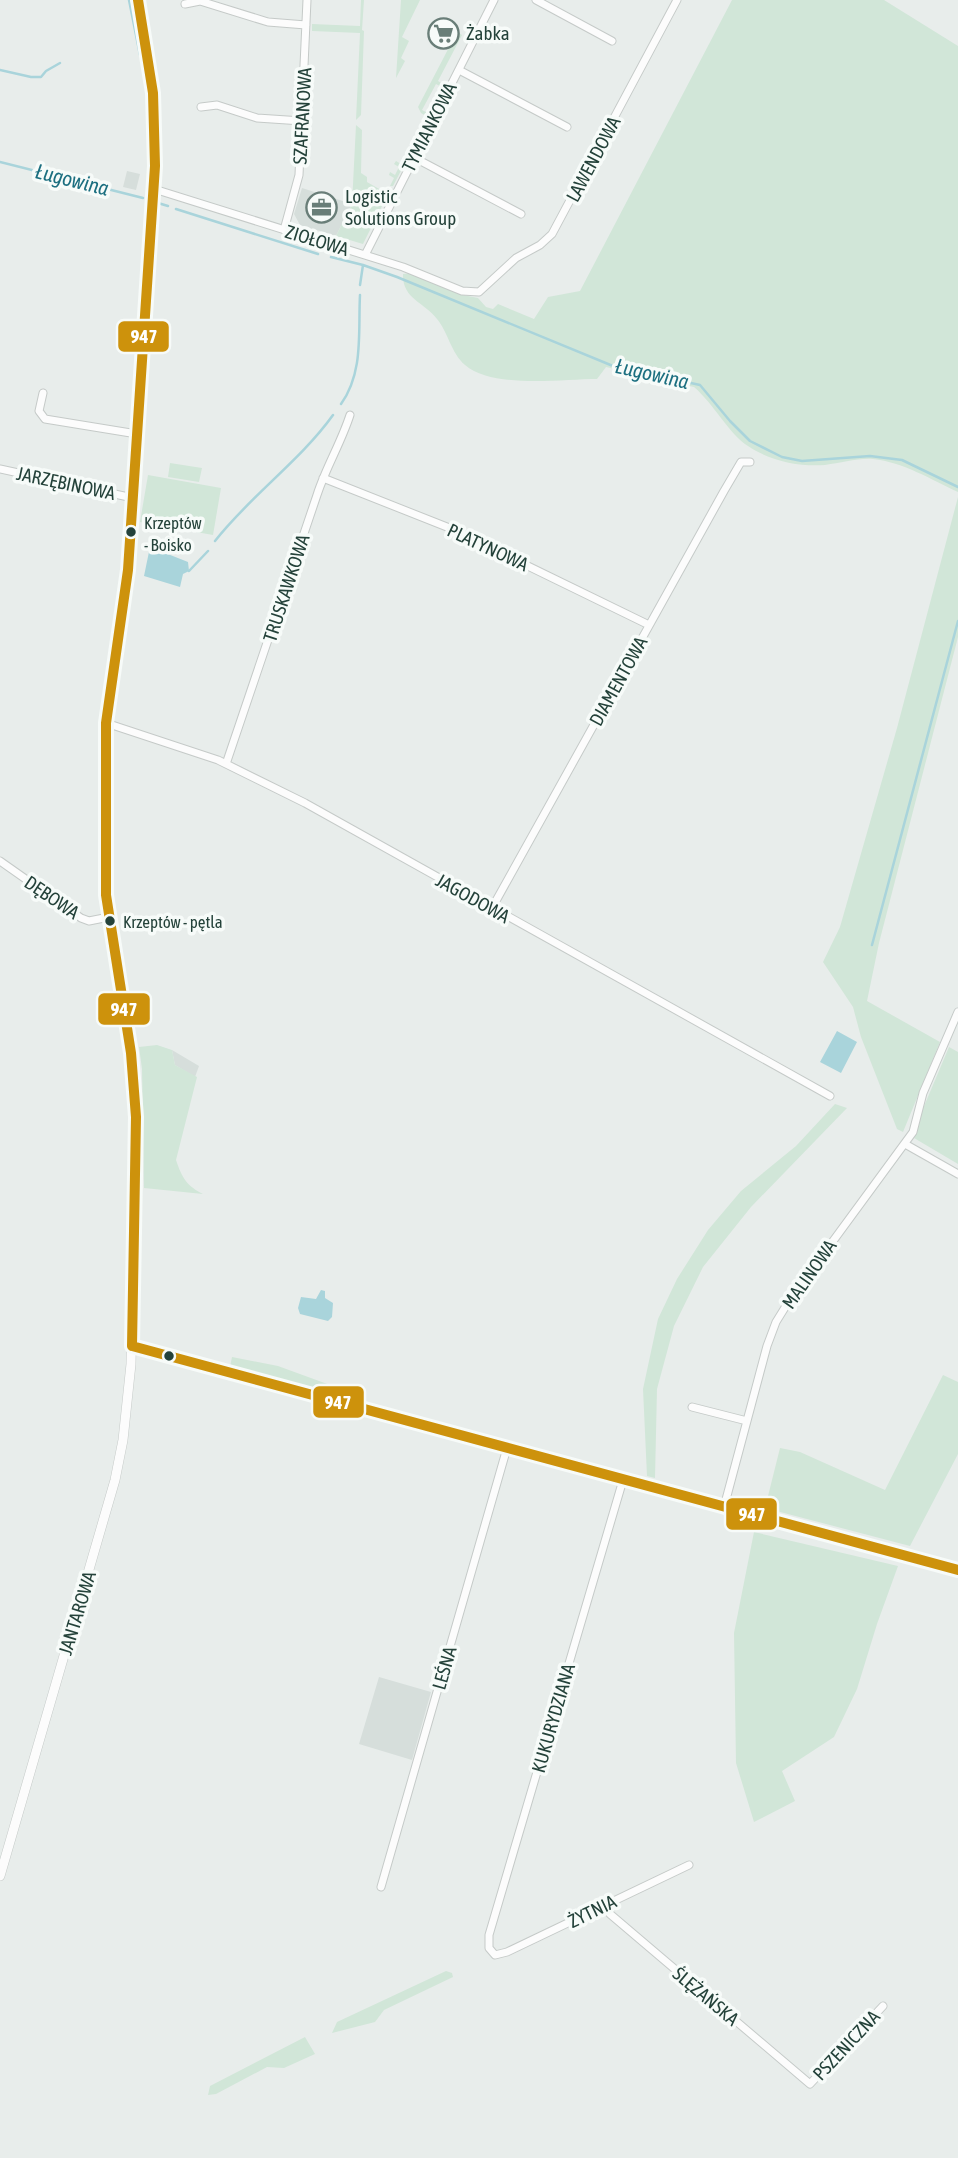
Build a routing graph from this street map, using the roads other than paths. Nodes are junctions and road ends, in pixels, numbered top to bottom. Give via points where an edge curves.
1 (138, 0) edge
2 (307, 0) edge
3 (494, 0) edge
4 (536, 0) edge
5 (677, 0) edge
6 (185, 4) dead end
7 (306, 25) junction
8 (612, 41) dead end
9 (459, 70) junction
10 (201, 107) dead end
11 (302, 121) junction
12 (567, 127) dead end
13 (414, 157) junction
14 (154, 189) junction
15 (521, 214) dead end
16 (284, 230) junction
17 (365, 255) junction
18 (479, 292) joint
19 (43, 393) dead end
20 (350, 415) dead end
21 (137, 435) junction
22 (750, 462) dead end
23 (0, 469) edge
24 (323, 478) junction
25 (133, 498) junction
26 (649, 625) junction
27 (106, 723) junction
28 (226, 764) junction
29 (0, 861) edge
30 (492, 908) junction
31 (109, 917) junction
32 (958, 1012) edge
33 (830, 1096) dead end
34 (905, 1144) junction
35 (958, 1174) edge
36 (132, 1346) junction
37 (692, 1407) dead end
38 (747, 1421) junction
39 (507, 1448) junction
40 (623, 1480) junction
41 (724, 1507) junction
42 (958, 1570) edge
43 (689, 1865) dead end
44 (0, 1876) edge
45 (382, 1887) dead end
46 (605, 1905) junction
47 (495, 1955) joint
48 (883, 2006) dead end
49 (810, 2084) joint

1 - 14 street, JANTAROWA via 153,93
2 - 7 street, SZAFRANOWA
3 - 9 street, TYMIANKOWA
4 - 8 street
5 - 18 street, LAWENDOWA via 552,234 516,258
6 - 7 street via 200,2 268,22
7 - 11 street, SZAFRANOWA
9 - 12 street
9 - 13 street, TYMIANKOWA
10 - 11 street via 217,105 257,118
11 - 16 street, SZAFRANOWA via 299,175
13 - 15 street
13 - 17 street, TYMIANKOWA
14 - 16 street, ZIOŁOWA
14 - 21 street, JANTAROWA
16 - 17 street, ZIOŁOWA
17 - 18 street, ZIOŁOWA via 462,291
19 - 21 street via 39,411 45,419
20 - 24 street, TRUSKAWKOWA
21 - 25 street, JANTAROWA
22 - 26 street, DIAMENTOWA via 741,462
23 - 25 street, JARZĘBINOWA
24 - 26 street, PLATYNOWA via 452,528
24 - 28 street, TRUSKAWKOWA
25 - 27 street, JANTAROWA via 125,599
26 - 30 street, DIAMENTOWA
27 - 28 street, JAGODOWA
27 - 31 street, JANTAROWA
28 - 30 street, JAGODOWA
29 - 31 street, DĘBOWA via 82,918
30 - 33 street, JAGODOWA
31 - 36 street, JANTAROWA via 134,1080
32 - 34 street, MALINOWA
34 - 35 street
34 - 38 street, MALINOWA via 781,1313
36 - 39 street
36 - 44 street, JANTAROWA via 115,1480
37 - 38 street
38 - 41 street, MALINOWA
39 - 40 street
39 - 45 street, LEŚNA
40 - 41 street
40 - 47 street, KUKURYDZIANA via 489,1935 489,1948
41 - 42 street
43 - 46 street, ŻYTNIA
46 - 47 street, ŻYTNIA
46 - 49 street, ŚLĘŻAŃSKA
48 - 49 street, PSZENICZNA

